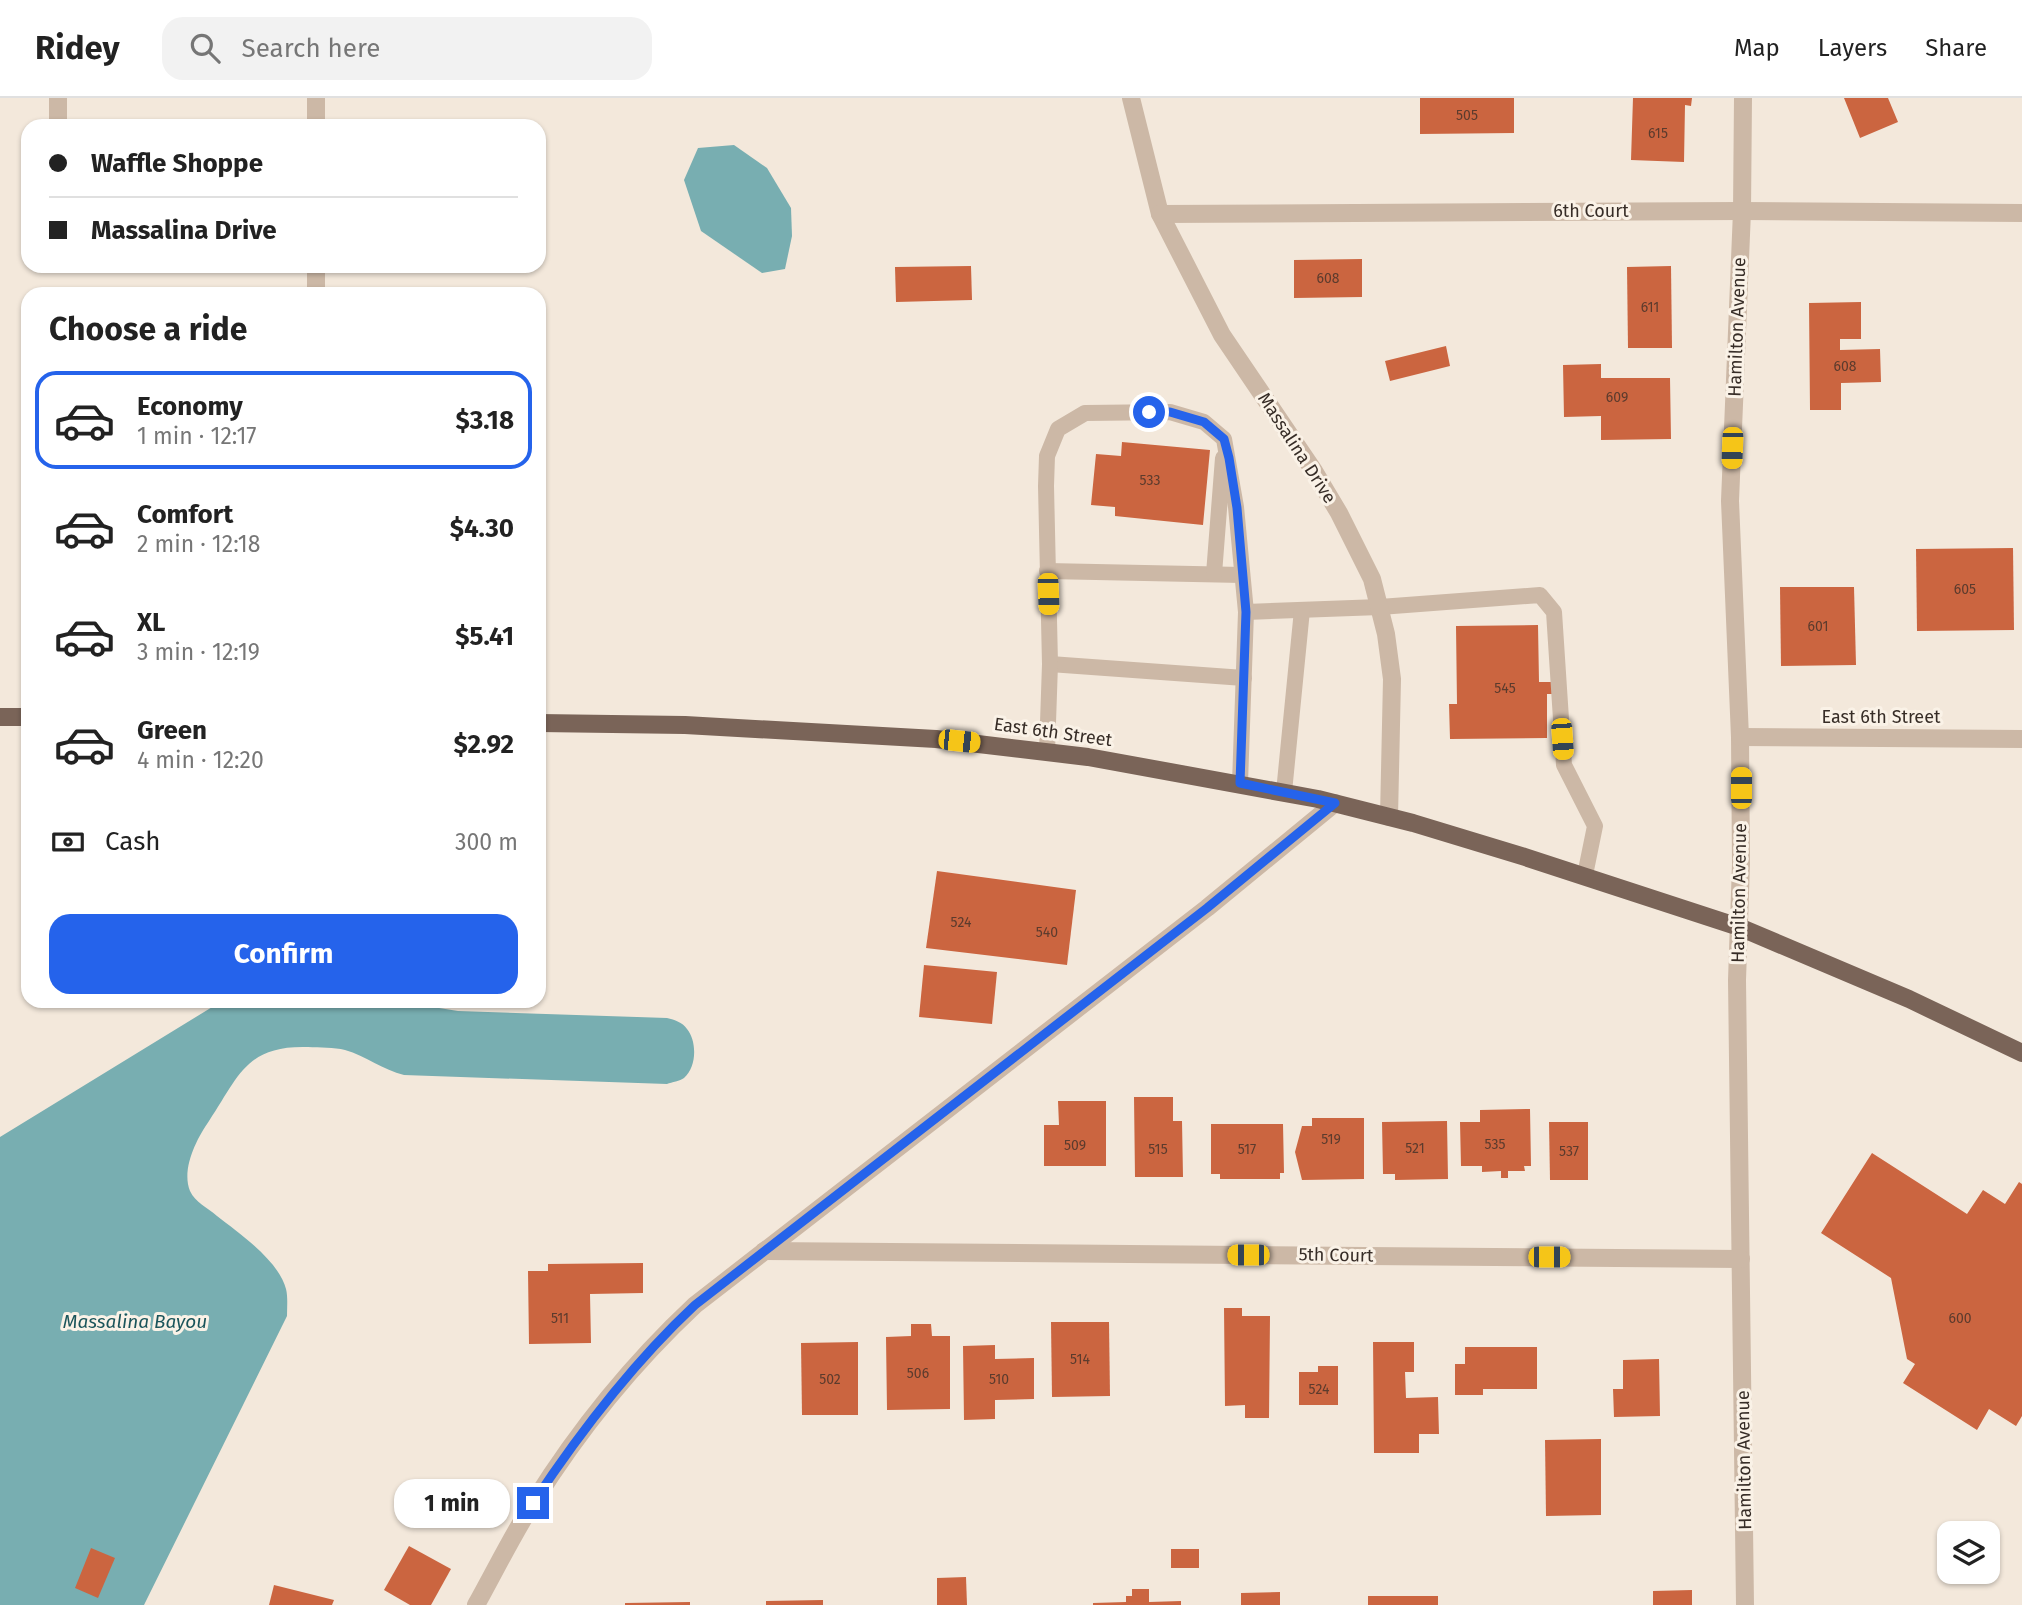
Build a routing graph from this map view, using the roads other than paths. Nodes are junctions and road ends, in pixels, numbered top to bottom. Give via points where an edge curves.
1 (58, 98) edge
2 (316, 98) edge
3 (1131, 98) edge
4 (1743, 98) edge
5 (58, 119) edge
6 (316, 119) edge
7 (1742, 211) junction
8 (1160, 214) junction
9 (2022, 214) edge
10 (1224, 439) junction
11 (1048, 571) junction
12 (1214, 574) junction
13 (1242, 575) junction
14 (1380, 607) junction
15 (1302, 610) junction
16 (1246, 612) junction
17 (1050, 664) junction
18 (1244, 678) junction
19 (0, 717) edge
20 (21, 717) edge
21 (546, 723) edge
22 (1740, 737) junction
23 (2022, 738) edge
24 (1048, 752) junction
25 (1240, 783) junction
26 (1284, 792) junction
27 (1335, 803) junction
28 (1389, 817) junction
29 (1585, 876) junction
30 (1739, 927) junction
31 (2022, 1053) edge
32 (764, 1251) junction
33 (1741, 1259) junction
34 (476, 1605) edge
35 (1745, 1605) edge

1 - 5 street
2 - 6 street
3 - 8 street, Massalina Drive
4 - 7 street, Hamilton Avenue
7 - 8 street, 6th Court
7 - 9 street, 6th Court
7 - 22 street, Hamilton Avenue via 1730,501
8 - 14 street, Massalina Drive via 1222,335 1339,513 1372,579
10 - 11 lane via 1204,422 1170,412 1084,413 1058,429 1048,456
10 - 12 lane
10 - 13 lane via 1237,508
11 - 12 lane
11 - 17 lane
12 - 13 lane
13 - 16 lane
14 - 15 lane
14 - 28 street, Massalina Drive via 1391,679
14 - 29 lane via 1540,595 1554,612 1563,765 1595,826
15 - 16 lane
15 - 26 lane
16 - 18 lane
17 - 18 lane
17 - 24 lane
18 - 25 lane
19 - 20 main road
21 - 24 main road, East 6th Street via 884,735
22 - 23 street, East 6th Street
22 - 30 street, Hamilton Avenue
24 - 25 main road, East 6th Street
25 - 26 main road, East 6th Street
26 - 27 main road, East 6th Street
27 - 28 main road, East 6th Street
27 - 32 street via 1207,908
28 - 29 main road, East 6th Street
29 - 30 main road, East 6th Street
30 - 31 main road, East 6th Street
30 - 33 street, Hamilton Avenue
32 - 33 street, 5th Court
32 - 34 street via 695,1305 640,1360 540,1493
33 - 35 street, Hamilton Avenue

